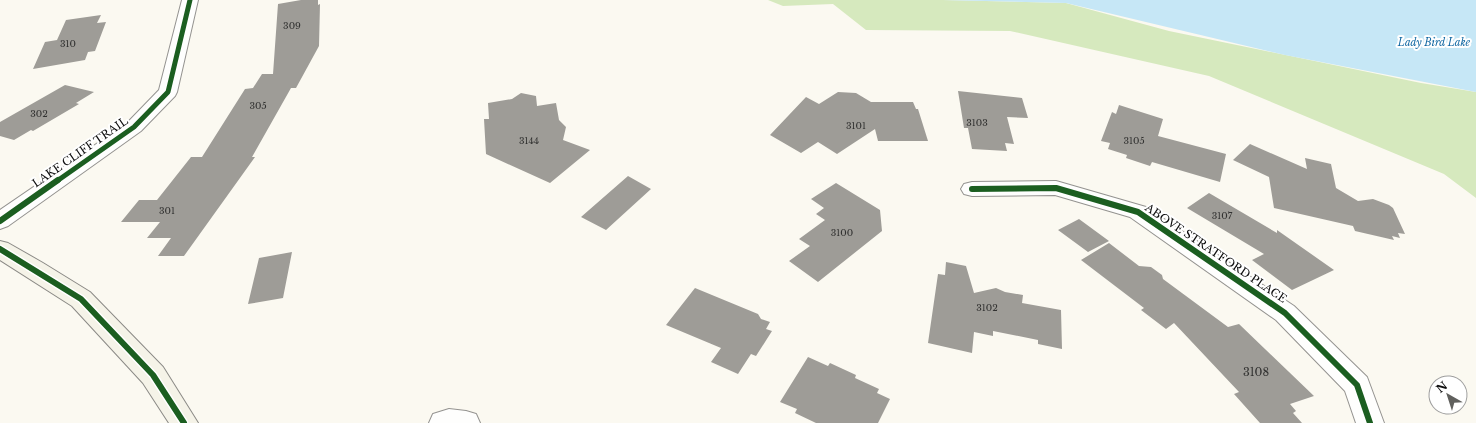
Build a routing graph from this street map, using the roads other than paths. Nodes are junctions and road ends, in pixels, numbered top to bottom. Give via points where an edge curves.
1 (190, 0) edge
2 (972, 189) dead end
3 (0, 221) edge
4 (0, 249) edge
5 (184, 423) edge
6 (443, 423) edge
7 (466, 423) edge
8 (1370, 423) edge

1 - 3 street, LAKE CLIFF TRAIL via 168,92 134,127
2 - 8 street, ABOVE STRATFORD PLACE via 1056,188 1138,212 1285,313 1357,386
4 - 5 street via 35,268 81,299 153,374
6 - 7 street

